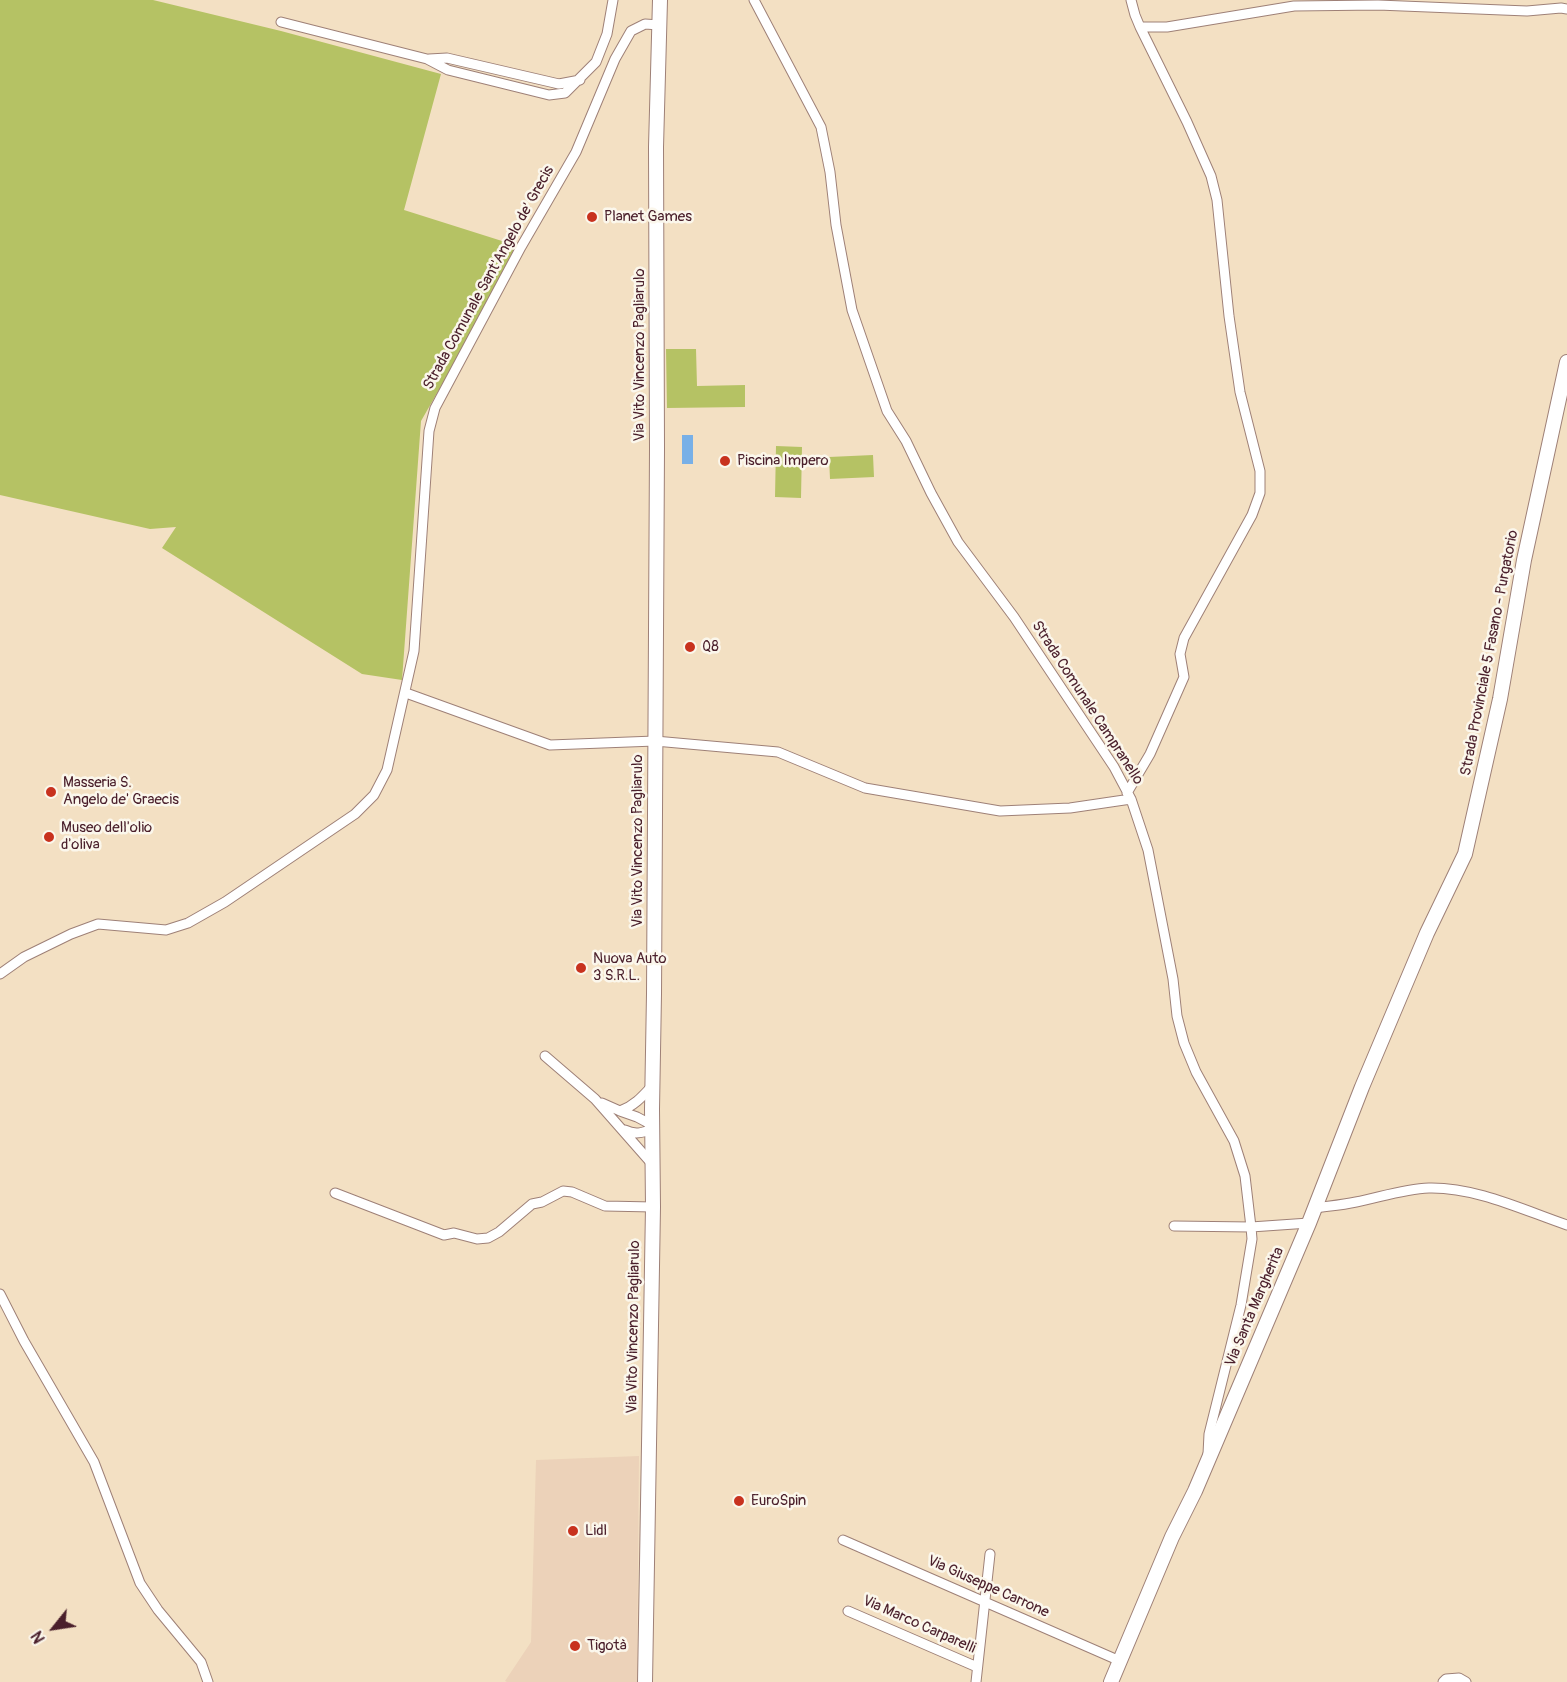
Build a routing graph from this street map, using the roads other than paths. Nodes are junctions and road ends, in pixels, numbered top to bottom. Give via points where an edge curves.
1 (613, 0) edge
2 (660, 0) edge
3 (754, 0) edge
4 (1131, 0) edge
5 (1567, 9) edge
6 (281, 21) dead end
7 (659, 25) junction
8 (1140, 27) junction
9 (1567, 362) edge
10 (406, 693) junction
11 (656, 741) junction
12 (1129, 796) junction
13 (1423, 943) joint
14 (0, 974) edge
15 (545, 1056) dead end
16 (652, 1086) junction
17 (595, 1099) junction
18 (620, 1111) junction
19 (620, 1127) junction
20 (652, 1127) junction
21 (653, 1165) junction
22 (335, 1193) dead end
23 (653, 1207) junction
24 (1315, 1208) junction
25 (1309, 1223) junction
26 (1567, 1225) edge
27 (1174, 1226) dead end
28 (1251, 1227) junction
29 (0, 1294) edge
30 (1208, 1460) junction
31 (843, 1540) dead end
32 (990, 1554) dead end
33 (985, 1602) junction
34 (848, 1611) dead end
35 (1120, 1661) junction
36 (977, 1667) junction
37 (1445, 1681) edge
38 (208, 1682) edge
39 (645, 1682) edge
40 (976, 1682) edge
41 (1111, 1682) edge
42 (1466, 1682) edge

1 - 6 street via 607,34 596,62 565,93 549,95
2 - 7 street, Via Vito Vincenzo Pagliarulo
3 - 12 street, Strada Comunale Campranello via 821,127 852,310 887,411 958,542 1074,706
4 - 8 street
5 - 8 street via 1294,6 1167,27
7 - 10 street, Strada Comunale Sant'Angelo de' Grecis via 645,24 631,31 576,152 435,408 429,431 414,651
7 - 11 street, Via Vito Vincenzo Pagliarulo
8 - 12 street via 1187,122 1218,200 1229,316 1240,392 1260,471 1260,493 1252,515 1184,639 1180,654 1184,677
9 - 13 street, Strada Provinciale 5 Fasano - Purgatorio via 1465,854
10 - 11 street via 550,746
10 - 14 street, Strada Comunale Sant'Angelo de' Grecis via 387,770 374,795 356,814 188,923 166,930 98,924 24,957
11 - 12 street via 777,752 865,788 1000,811 1070,808
11 - 16 street, Via Vito Vincenzo Pagliarulo
12 - 28 street, Strada Comunale Campranello via 1149,850 1184,1043 1234,1141 1245,1176
13 - 24 street, Via Santa Margherita
15 - 17 street
16 - 18 street via 638,1102
16 - 20 street, Via Vito Vincenzo Pagliarulo
17 - 18 street
17 - 19 street
18 - 20 street
19 - 20 street via 632,1133
19 - 21 street
20 - 21 street, Via Vito Vincenzo Pagliarulo
21 - 23 street, Via Vito Vincenzo Pagliarulo
22 - 23 street via 444,1234 477,1239 500,1232 532,1204 563,1191 572,1191 605,1206
23 - 39 street, Via Vito Vincenzo Pagliarulo
24 - 25 street, Via Santa Margherita
24 - 26 street via 1429,1188 1478,1195
25 - 28 street
25 - 30 street, Via Santa Margherita
27 - 28 street
28 - 30 street, Strada Comunale Campranello via 1241,1305 1209,1434
29 - 38 street via 94,1462 140,1583 201,1662
30 - 35 street, Via Santa Margherita
31 - 33 street, Via Giuseppe Carrone
32 - 33 street
33 - 35 street, Via Giuseppe Carrone
33 - 36 street
34 - 36 street, Via Marco Carparelli
35 - 41 street, Via Santa Margherita
36 - 40 street
37 - 42 street via 1459,1678

